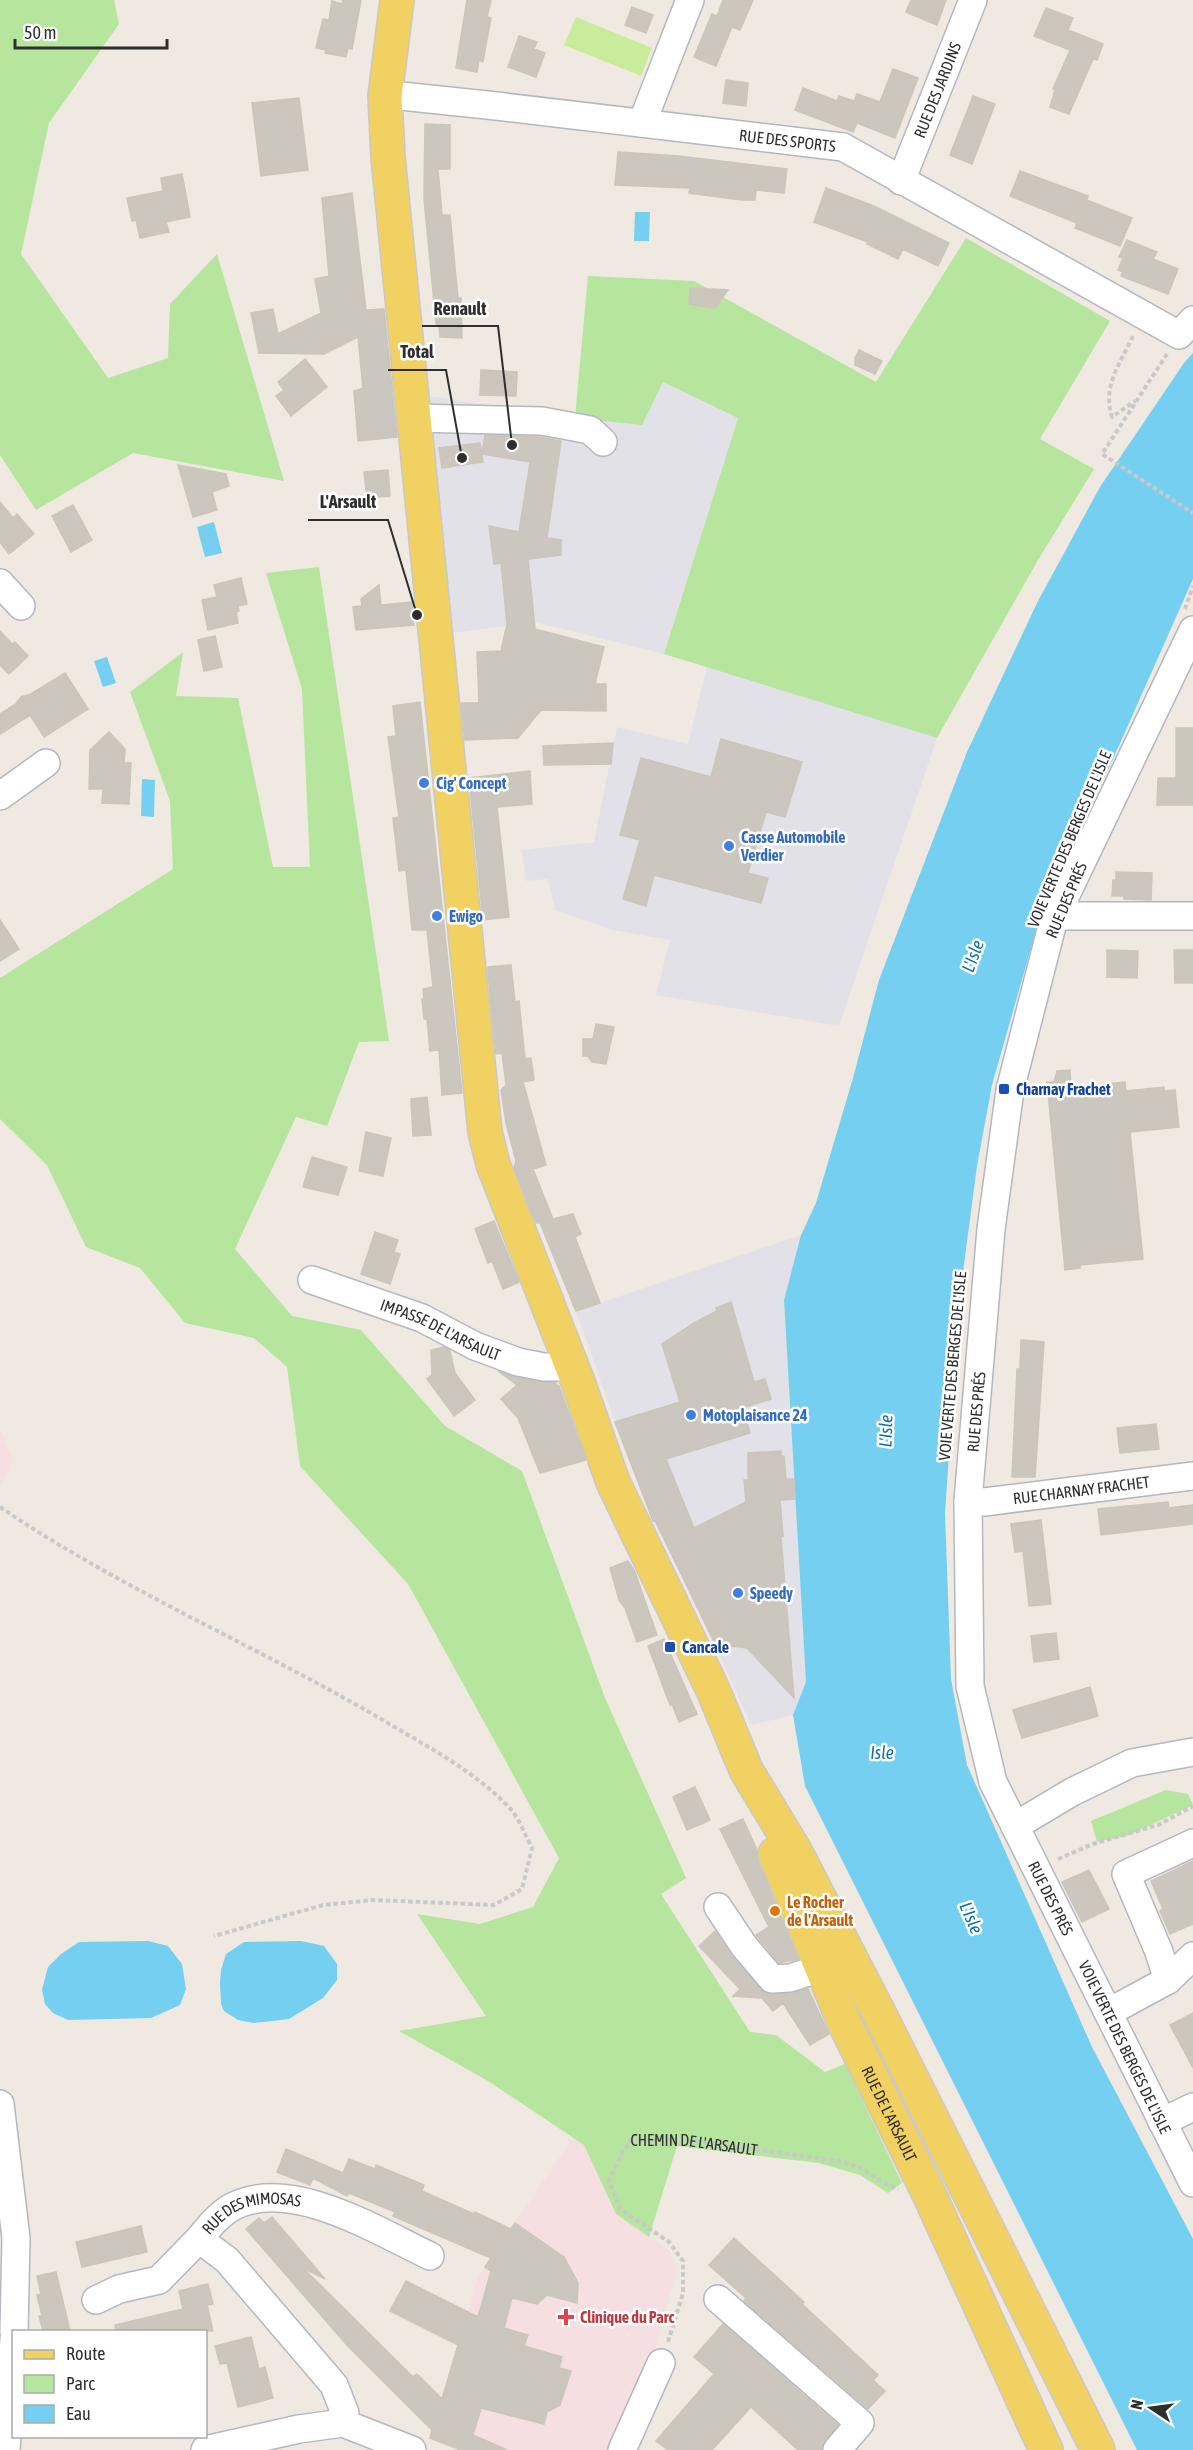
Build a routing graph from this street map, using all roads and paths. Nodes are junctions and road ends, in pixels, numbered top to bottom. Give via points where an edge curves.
1 (397, 0) edge
2 (690, 0) edge
3 (974, 0) edge
4 (385, 96) junction
5 (642, 123) junction
6 (902, 181) junction
7 (1143, 315) junction
8 (1186, 328) edge
9 (1138, 399) junction
10 (413, 418) junction
11 (603, 442) dead end
12 (1193, 513) edge
13 (0, 583) edge
14 (1192, 588) edge
15 (21, 606) dead end
16 (1189, 620) edge
17 (46, 763) dead end
18 (0, 796) edge
19 (1056, 916) junction
20 (1193, 916) edge
21 (312, 1280) dead end
22 (572, 1367) junction
23 (1193, 1476) edge
24 (968, 1501) junction
25 (0, 1507) edge
26 (1193, 1752) edge
27 (1193, 1806) edge
28 (1015, 1826) junction
29 (1193, 1843) edge
30 (1051, 1862) dead end
31 (718, 1907) dead end
32 (214, 1936) dead end
33 (1193, 1956) edge
34 (1168, 1980) junction
35 (836, 1984) junction
36 (1107, 2011) junction
37 (0, 2104) edge
38 (1193, 2107) edge
39 (1162, 2122) junction
40 (1193, 2183) edge
41 (929, 2194) junction
42 (199, 2239) junction
43 (430, 2256) dead end
44 (718, 2299) dead end
45 (96, 2300) dead end
46 (14, 2330) edge
47 (661, 2363) joint
48 (12, 2367) edge
49 (343, 2423) junction
50 (222, 2448) edge
51 (6, 2450) edge
52 (412, 2450) edge
53 (622, 2450) edge
54 (837, 2450) edge
55 (1046, 2450) edge
56 (1098, 2450) edge

1 - 4 main road, RUE DE L'ARSAULT
2 - 5 street
3 - 6 street, RUE DES JARDINS
4 - 5 street, RUE DES SPORTS
4 - 10 main road, RUE DE L'ARSAULT
5 - 6 street, RUE DES SPORTS via 843,147
6 - 7 street, RUE DES SPORTS
7 - 8 street, RUE DES SPORTS
7 - 9 path via 1111,382 1107,401 1112,417
8 - 9 path
9 - 12 path via 1102,454
10 - 11 street via 542,421 590,430
10 - 22 main road, RUE DE L'ARSAULT via 485,1132 503,1193
13 - 15 street
14 - 16 path
16 - 19 street, RUE DES PRÉS
17 - 18 street
19 - 20 street
19 - 24 street, RUE DES PRÉS via 1010,1090 991,1228
21 - 22 street, IMPASSE DE L'ARSAULT via 422,1318 475,1346 518,1362
22 - 35 main road, RUE DE L'ARSAULT via 613,1482 714,1692 765,1828
23 - 24 street, RUE CHARNAY FRACHET
24 - 28 street, RUE DES PRÉS via 970,1686 993,1782
25 - 32 path via 71,1553 308,1677 450,1760 509,1806 532,1848 522,1889 494,1905 372,1900 323,1905
26 - 28 street via 1132,1762
27 - 30 path via 1158,1825 1093,1844
28 - 36 street, RUE DES PRÉS
29 - 34 street via 1126,1874
31 - 35 street via 772,1979
33 - 34 street
34 - 36 street
35 - 41 main road, RUE DE L'ARSAULT
35 - 56 main road via 847,2007 853,1996 866,1988
36 - 39 street, RUE DES PRÉS
37 - 46 street via 16,2238
38 - 39 street
39 - 40 street, RUE DES PRÉS
41 - 47 path, CHEMIN DE L'ARSAULT via 903,2192 840,2161 687,2140 631,2140 609,2181 620,2209 669,2242 683,2261 683,2293
41 - 55 main road, RUE DE L'ARSAULT
42 - 43 street, RUE DES MIMOSAS via 231,2207 250,2199 271,2197 294,2199 333,2211
42 - 45 street via 159,2280 119,2289
42 - 49 street, RUE DES MIMOSAS via 227,2260 334,2385 345,2413
44 - 54 street via 860,2423
47 - 53 street
48 - 51 street
49 - 50 street via 299,2429
49 - 52 street

